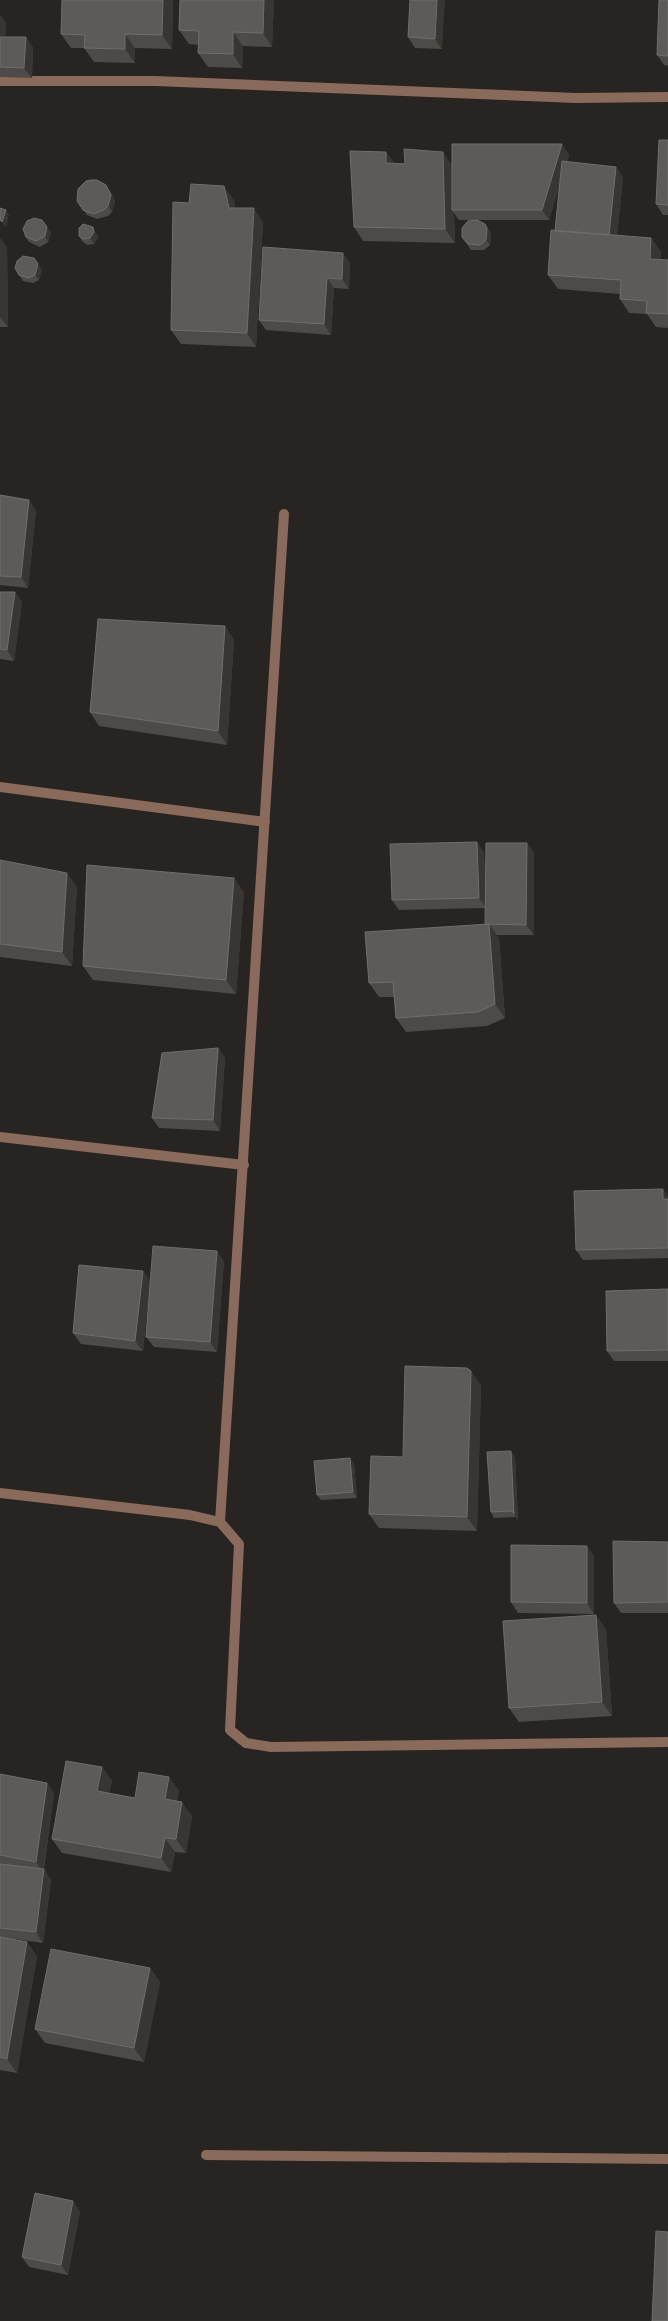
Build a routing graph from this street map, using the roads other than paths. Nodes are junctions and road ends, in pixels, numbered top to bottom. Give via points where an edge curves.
1 (0, 81) edge
2 (668, 97) edge
3 (284, 514) dead end
4 (0, 787) edge
5 (265, 822) junction
6 (0, 1137) edge
7 (244, 1165) junction
8 (0, 1493) edge
9 (220, 1522) junction
10 (668, 1742) edge
11 (206, 2155) dead end
12 (668, 2159) edge

1 - 2 street via 155,81 576,98
3 - 5 street
4 - 5 street
5 - 7 street
6 - 7 street
7 - 9 street
8 - 9 street via 190,1516
9 - 10 street via 239,1544 230,1730 246,1743 271,1747
11 - 12 street

